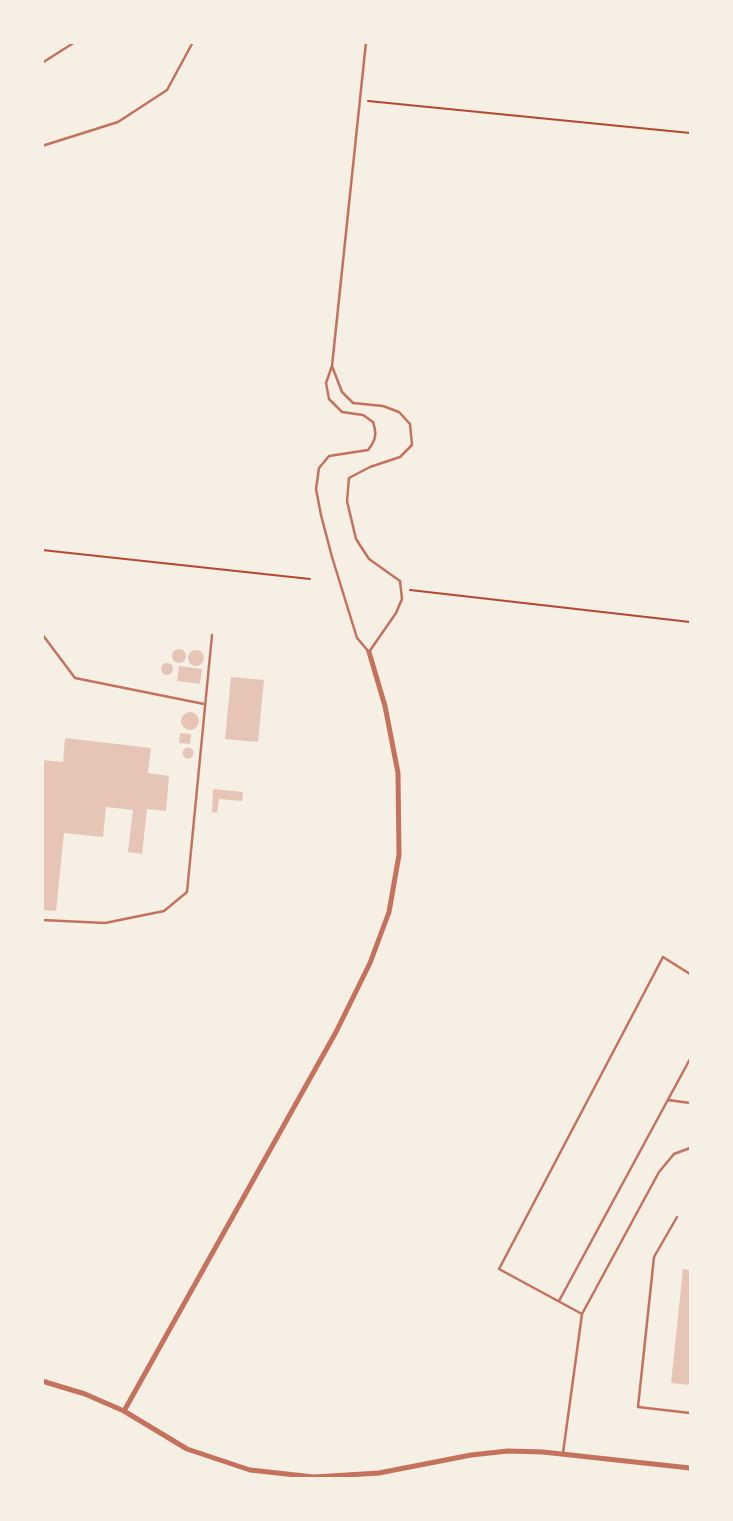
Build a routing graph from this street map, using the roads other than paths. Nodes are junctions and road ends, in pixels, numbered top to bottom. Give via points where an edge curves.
1 (75, 42) edge
2 (193, 42) edge
3 (366, 42) edge
4 (42, 62) edge
5 (42, 146) edge
6 (332, 366) junction
7 (42, 634) edge
8 (212, 635) dead end
9 (369, 652) junction
10 (204, 704) junction
11 (42, 920) edge
12 (690, 974) edge
13 (690, 1059) edge
14 (689, 1066) edge
15 (668, 1100) junction
16 (690, 1103) edge
17 (690, 1148) edge
18 (677, 1217) dead end
19 (559, 1301) junction
20 (582, 1314) junction
21 (42, 1380) edge
22 (124, 1411) junction
23 (690, 1413) edge
24 (563, 1454) junction
25 (690, 1468) edge

1 - 4 lane
2 - 5 lane via 167,90 118,122
3 - 6 lane
6 - 9 lane via 326,383 329,399 342,412 363,415 373,422 376,432 375,441 368,450 329,456 319,468 316,489 332,557 357,638
6 - 9 lane via 342,392 354,403 383,406 399,412 410,424 412,445 400,457 349,478 347,501 356,539 369,559 400,581 402,599 396,613
7 - 10 lane via 76,678
8 - 10 lane
9 - 22 street via 385,706 398,773 399,855 389,912 370,963 336,1032
10 - 11 lane via 187,892 164,911 105,923
12 - 19 lane via 663,957 499,1270
13 - 14 lane
14 - 15 lane
15 - 16 lane
15 - 19 lane
17 - 20 lane via 674,1154 660,1172
18 - 23 lane via 654,1257 638,1407
19 - 20 lane
20 - 24 lane
21 - 22 street
22 - 24 street via 186,1449 250,1470 314,1477 379,1473 508,1451
24 - 25 street

